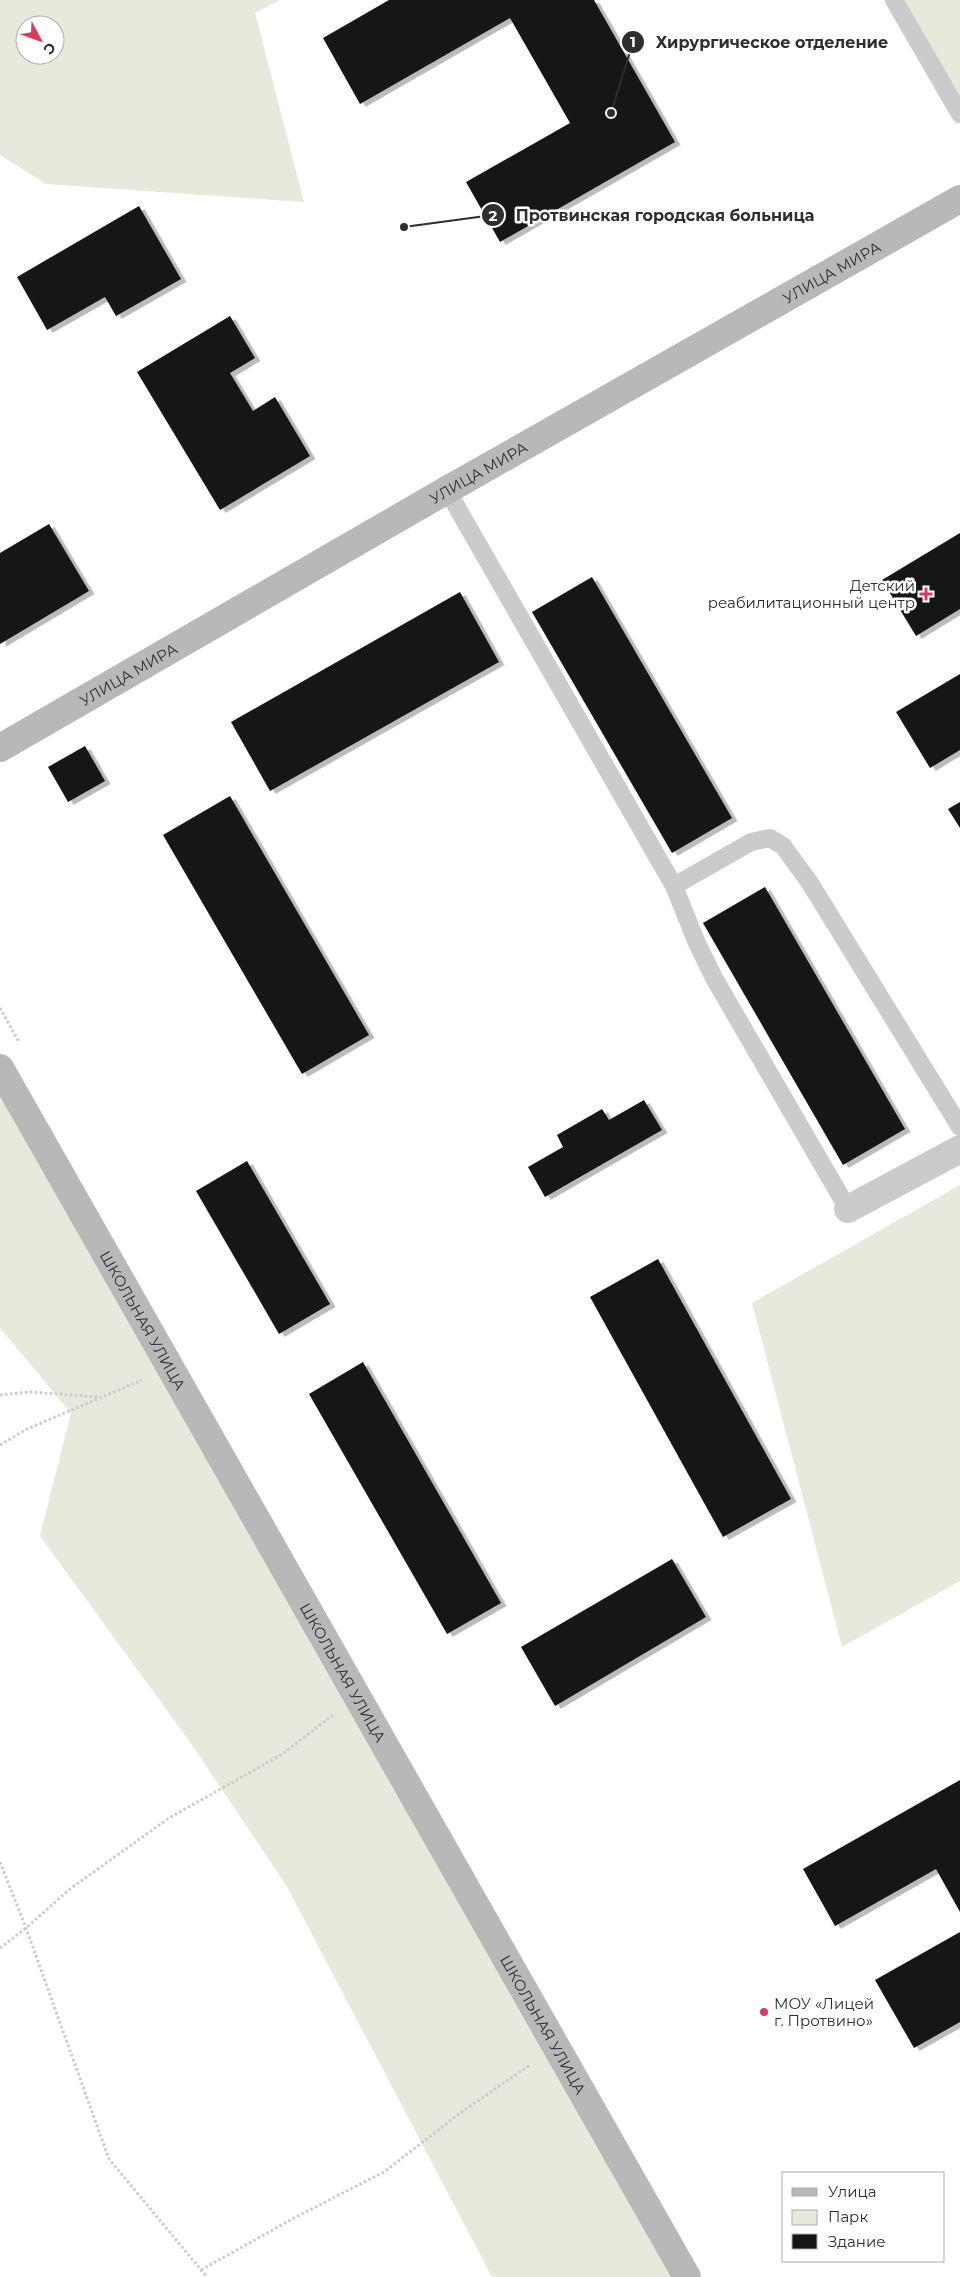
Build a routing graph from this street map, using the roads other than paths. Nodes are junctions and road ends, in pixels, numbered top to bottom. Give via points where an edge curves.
1 (894, 0) edge
2 (960, 114) edge
3 (960, 199) edge
4 (447, 490) junction
5 (0, 748) edge
6 (674, 886) junction
7 (0, 1068) edge
8 (960, 1127) edge
9 (960, 1149) edge
10 (848, 1208) joint
11 (687, 2277) edge

1 - 2 lane
3 - 4 street, УЛИЦА МИРА
4 - 5 street, УЛИЦА МИРА
4 - 6 lane
6 - 8 lane via 751,842 770,838 783,846 810,883
6 - 10 lane via 714,978
7 - 11 street, ШКОЛЬНАЯ УЛИЦА
9 - 10 street

